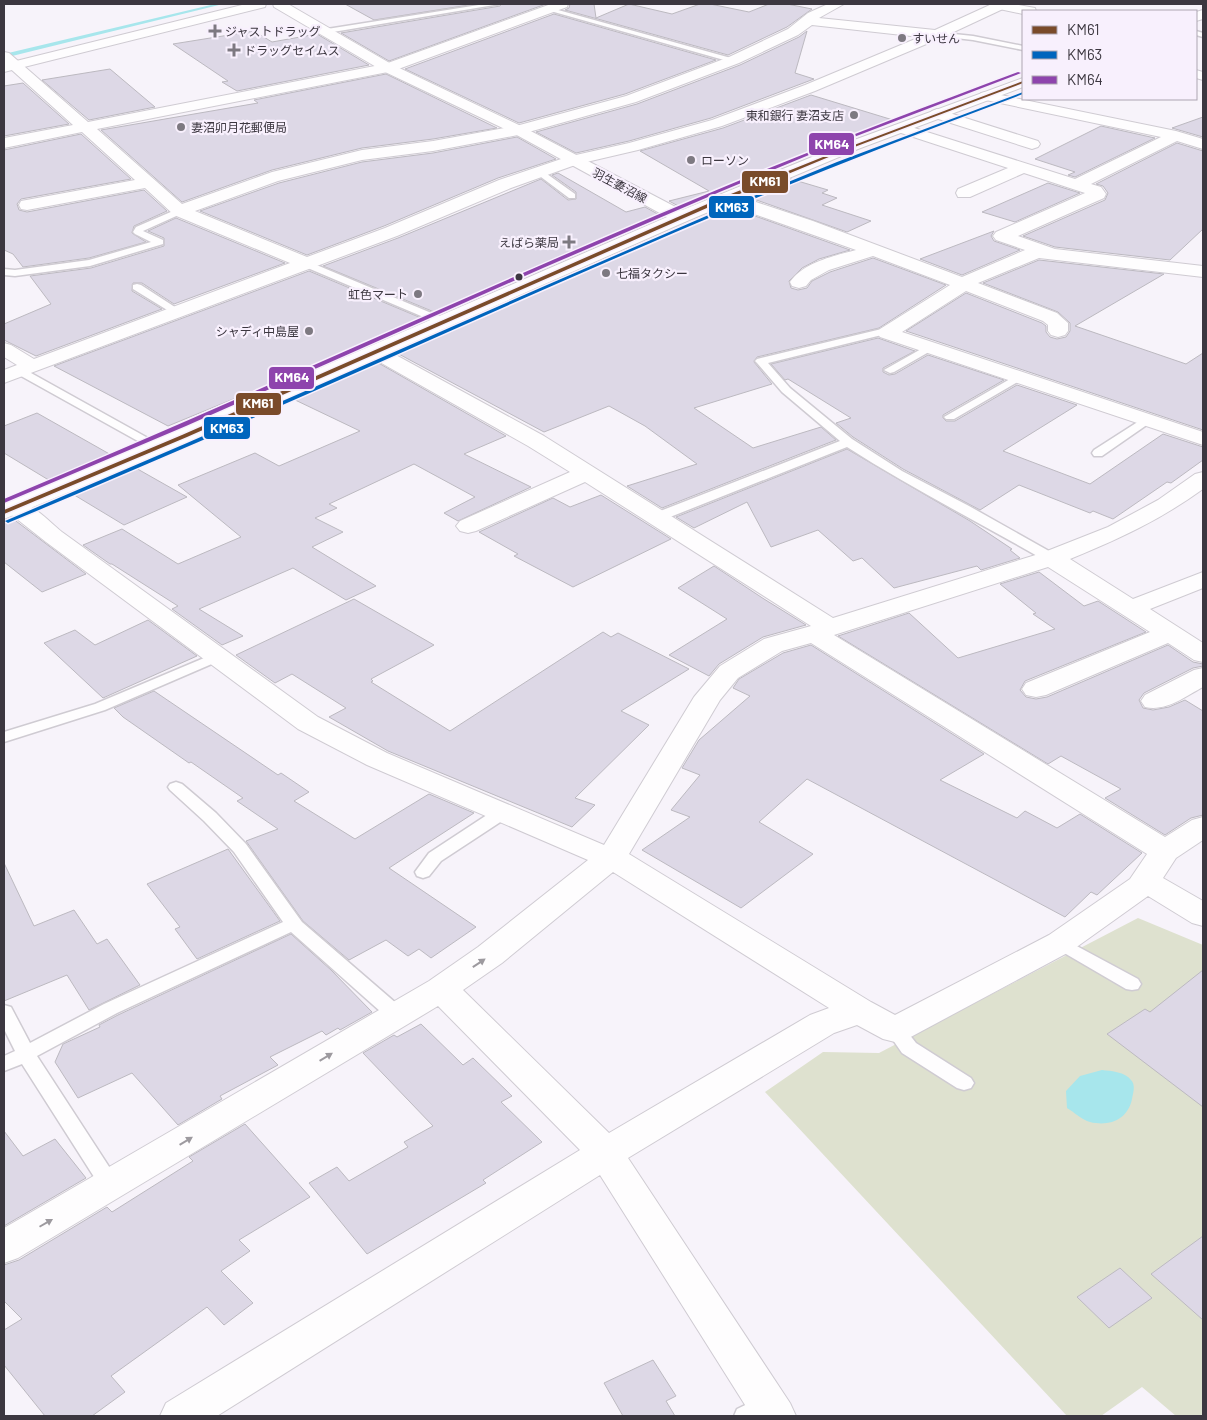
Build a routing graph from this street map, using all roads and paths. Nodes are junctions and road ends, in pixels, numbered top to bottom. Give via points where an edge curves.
1 (260, 4) edge
2 (279, 4) edge
3 (497, 4) edge
4 (838, 4) edge
5 (998, 4) edge
6 (555, 6) edge
7 (1025, 10) edge
8 (809, 21) junction
9 (327, 31) junction
10 (938, 34) junction
11 (1022, 48) edge
12 (4, 56) edge
13 (734, 60) junction
14 (9, 67) edge
15 (388, 68) junction
16 (1022, 82) edge
17 (986, 96) junction
18 (937, 114) junction
19 (84, 127) junction
20 (900, 128) junction
21 (518, 130) junction
22 (1176, 136) junction
23 (4, 143) edge
24 (1032, 144) dead end
25 (1203, 144) edge
26 (574, 160) junction
27 (1022, 168) junction
28 (540, 172) junction
29 (147, 183) junction
30 (1076, 185) junction
31 (964, 193) dead end
32 (572, 196) dead end
33 (726, 198) junction
34 (27, 205) dead end
35 (180, 211) junction
36 (681, 217) junction
37 (874, 250) junction
38 (1050, 253) junction
39 (307, 264) junction
40 (4, 265) edge
41 (1200, 269) edge
42 (799, 282) dead end
43 (966, 283) junction
44 (137, 288) dead end
45 (176, 312) junction
46 (444, 322) junction
47 (894, 329) junction
48 (1058, 331) dead end
49 (930, 348) junction
50 (4, 349) edge
51 (376, 352) junction
52 (25, 369) junction
53 (890, 370) dead end
54 (4, 377) edge
55 (1017, 378) junction
56 (950, 417) dead end
57 (1147, 420) junction
58 (1203, 439) edge
59 (848, 442) junction
60 (158, 447) junction
61 (1098, 453) dead end
62 (586, 473) junction
63 (1203, 479) edge
64 (10, 509) edge
65 (655, 518) junction
66 (468, 526) dead end
67 (1052, 558) junction
68 (1203, 579) edge
69 (1129, 609) junction
70 (822, 631) junction
71 (1169, 633) junction
72 (1203, 654) edge
73 (216, 656) junction
74 (1203, 676) edge
75 (1036, 689) dead end
76 (1155, 701) dead end
77 (4, 736) edge
78 (176, 787) dead end
79 (502, 813) junction
80 (1203, 827) edge
81 (1166, 851) junction
82 (612, 857) junction
83 (423, 872) dead end
84 (1145, 880) junction
85 (1203, 914) edge
86 (294, 924) junction
87 (1060, 943) junction
88 (1132, 984) dead end
89 (441, 989) junction
90 (859, 1011) junction
91 (4, 1012) edge
92 (397, 1015) junction
93 (895, 1030) junction
94 (26, 1054) junction
95 (4, 1064) edge
96 (964, 1083) dead end
97 (605, 1152) junction
98 (110, 1185) junction
99 (4, 1247) edge
100 (763, 1412) edge
101 (181, 1416) edge

1 - 14 street
2 - 9 street, 羽生妻沼線
3 - 9 lane
4 - 8 street
5 - 7 street
5 - 10 street
6 - 13 lane
6 - 15 street
8 - 10 street
8 - 13 street
9 - 15 street, 羽生妻沼線
10 - 11 lane
10 - 26 street via 717,123
12 - 14 street
13 - 21 street via 631,99
14 - 19 street
15 - 19 street
15 - 21 street, 羽生妻沼線
16 - 17 street
17 - 18 street
17 - 22 street
18 - 20 street
18 - 24 street
19 - 23 street
19 - 29 street
20 - 27 street
20 - 33 street
21 - 26 street, 羽生妻沼線
21 - 35 street via 362,155 272,177
22 - 25 street
22 - 30 street
26 - 28 street
26 - 36 street, 羽生妻沼線
27 - 30 street
27 - 31 street
28 - 32 lane
28 - 39 street
29 - 34 street
29 - 35 street
30 - 38 street via 1098,194 1002,236
33 - 36 street
33 - 37 street
35 - 39 street
35 - 40 lane via 139,229 138,232 160,242 104,260 15,273 4,272
36 - 46 street
37 - 42 street via 814,271
37 - 43 street
38 - 41 street
38 - 43 street via 1037,252
39 - 45 street
39 - 46 lane
43 - 47 street
43 - 48 street via 1050,317 1058,323
44 - 45 lane
45 - 52 street
46 - 51 street
47 - 49 street via 887,333
47 - 59 lane via 761,361 786,390
49 - 53 lane
49 - 55 street
50 - 52 street via 29,364
51 - 60 street
51 - 62 street via 536,441
52 - 54 street
52 - 60 lane via 25,374
55 - 56 lane
55 - 57 street
57 - 58 street
57 - 61 lane
59 - 65 lane
59 - 67 lane via 898,474
60 - 64 street
62 - 65 street
62 - 66 street
63 - 67 street via 1116,532
64 - 73 street via 54,537
65 - 70 street
67 - 69 street
67 - 70 street
68 - 69 street
69 - 71 street
70 - 81 street
70 - 82 street via 773,645 729,672 708,697
71 - 72 street
71 - 75 street
73 - 77 lane via 100,707
73 - 79 street via 308,723 377,759
74 - 76 street
78 - 86 lane via 240,848
79 - 82 street
79 - 83 lane via 434,857
80 - 81 street
81 - 84 street
89 -> 82 street via 490,955
82 - 90 street
84 - 85 street
84 - 87 street
86 - 92 lane
86 - 94 lane via 82,1022
87 - 88 lane
87 - 93 street
89 - 92 street
89 - 97 street
90 - 93 street
90 - 97 street via 822,1024
91 - 94 lane
98 -> 92 street
93 - 96 lane via 909,1048
94 - 95 lane
94 - 98 lane
97 - 100 street
97 - 101 street
99 -> 98 street

